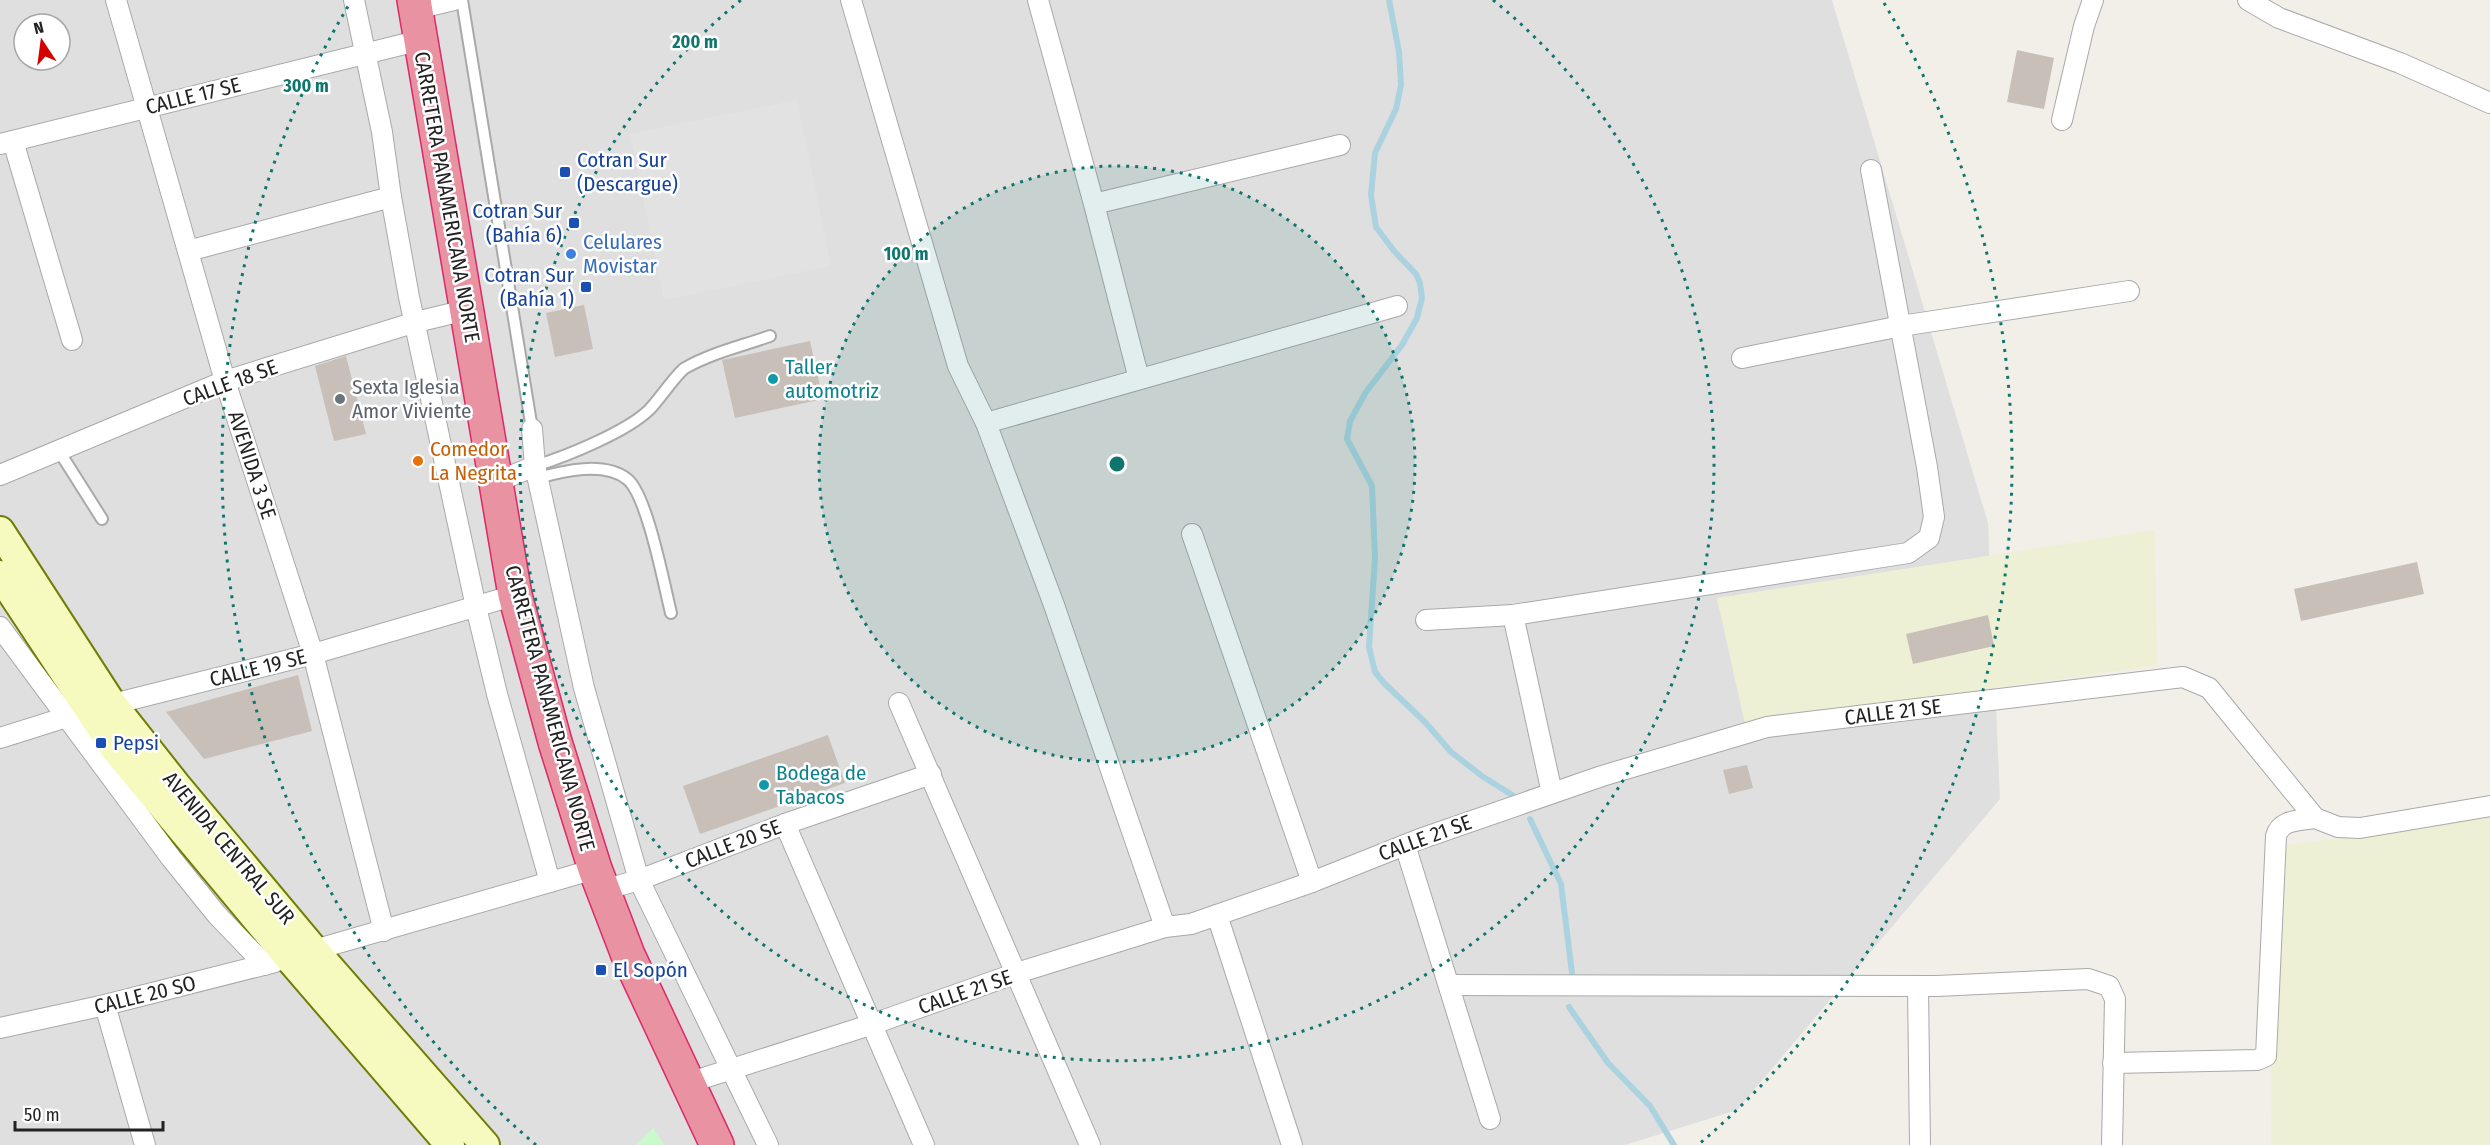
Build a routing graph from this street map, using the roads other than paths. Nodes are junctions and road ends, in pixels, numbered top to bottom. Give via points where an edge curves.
1 (116, 0) edge
2 (354, 0) edge
3 (454, 0) edge
4 (462, 0) edge
5 (851, 0) edge
6 (1038, 0) edge
7 (2093, 0) edge
8 (2248, 0) edge
9 (417, 16) edge
10 (365, 54) junction
11 (2490, 103) edge
12 (146, 108) junction
13 (2062, 120) dead end
14 (7, 142) edge
15 (1340, 144) dead end
16 (1871, 170) dead end
17 (391, 197) junction
18 (1094, 204) junction
19 (188, 251) junction
20 (2129, 291) dead end
21 (1396, 306) dead end
22 (466, 310) junction
23 (416, 322) junction
24 (1901, 326) junction
25 (770, 336) dead end
26 (72, 340) dead end
27 (1742, 358) dead end
28 (1139, 379) junction
29 (225, 381) junction
30 (986, 423) junction
31 (532, 429) joint
32 (59, 451) junction
33 (537, 472) junction
34 (0, 475) edge
35 (496, 482) junction
36 (102, 519) dead end
37 (0, 531) edge
38 (1192, 534) dead end
39 (0, 574) edge
40 (515, 595) junction
41 (476, 607) junction
42 (671, 613) dead end
43 (1513, 615) junction
44 (1426, 620) dead end
45 (0, 627) edge
46 (313, 654) junction
47 (899, 703) dead end
48 (90, 711) junction
49 (0, 738) edge
50 (931, 774) junction
51 (1552, 793) junction
52 (2490, 806) edge
53 (2315, 818) junction
54 (785, 824) junction
55 (1405, 845) junction
56 (599, 880) junction
57 (639, 880) junction
58 (550, 882) junction
59 (1312, 882) junction
60 (1217, 915) junction
61 (1164, 927) junction
62 (384, 931) junction
63 (289, 958) junction
64 (1017, 973) junction
65 (1449, 986) junction
66 (1918, 986) junction
67 (105, 1005) junction
68 (873, 1024) junction
69 (0, 1028) edge
70 (2114, 1063) junction
71 (730, 1070) junction
72 (688, 1083) junction
73 (1491, 1119) dead end
74 (145, 1145) edge
75 (450, 1145) edge
76 (485, 1145) edge
77 (717, 1145) edge
78 (768, 1145) edge
79 (924, 1145) edge
80 (1090, 1145) edge
81 (1292, 1145) edge
82 (1920, 1145) edge
83 (2112, 1145) edge

1 - 12 street, AVENIDA 3 SE
2 - 10 street
3 - 9 street, CALLE 17 SE
4 - 31 lane
5 - 30 street via 958,366
6 - 18 street
7 - 13 street
8 - 11 street via 2279,18 2400,63
9 - 10 street, CALLE 17 SE
9 - 22 highway, CARRETERA PANAMERICANA NORTE
10 - 12 street, CALLE 17 SE
10 - 17 street
12 - 14 street, CALLE 17 SE
12 - 19 street, AVENIDA 3 SE
14 - 26 street
15 - 18 street
16 - 24 street
17 - 19 street
17 - 23 street
18 - 28 street
19 - 29 street, AVENIDA 3 SE
20 - 24 street
21 - 28 street
22 - 23 street, CALLE 18 SE
22 - 35 highway, CARRETERA PANAMERICANA NORTE
23 - 29 street, CALLE 18 SE
23 - 41 street
24 - 27 street
24 - 43 street via 1934,517 1929,538 1908,553
25 - 33 lane via 682,370 647,412
28 - 30 street
29 - 32 street, CALLE 18 SE
29 - 46 street, AVENIDA 3 SE
30 - 61 street via 1054,605
31 - 33 street
32 - 34 street, CALLE 18 SE
32 - 36 lane
33 - 35 street
33 - 42 lane via 598,468 628,479 643,503
33 - 57 street via 584,688
35 - 40 highway, CARRETERA PANAMERICANA NORTE
37 - 48 street, AVENIDA CENTRAL SUR
38 - 59 street
39 - 48 street, AVENIDA CENTRAL SUR
40 - 41 street, CALLE 19 SE
40 - 56 highway, CARRETERA PANAMERICANA NORTE via 555,742
41 - 46 street, CALLE 19 SE
41 - 58 street
43 - 44 street
43 - 51 street
45 - 48 street
46 - 48 street, CALLE 19 SE
46 - 62 street, AVENIDA 3 SE
47 - 50 street
48 - 49 street, CALLE 19 SE
48 - 63 street, AVENIDA CENTRAL SUR via 115,749
50 - 54 street, CALLE 20 SE
50 - 64 street
51 - 53 street, CALLE 21 SE via 1767,728 2183,677 2209,688
51 - 55 street, CALLE 21 SE
52 - 53 street via 2360,828 2338,827
53 - 70 street via 2284,823 2276,836 2266,1056 2257,1060
54 - 57 street, CALLE 20 SE
54 - 68 street
55 - 59 street, CALLE 21 SE
55 - 65 street
56 - 57 street, CALLE 20 SE
56 - 58 street, CALLE 20 SE
56 - 72 highway, CARRETERA PANAMERICANA NORTE via 628,955
57 - 71 street
58 - 62 street, CALLE 20 SE
59 - 60 street, CALLE 21 SE
60 - 61 street, CALLE 21 SE via 1191,924
60 - 81 street
61 - 64 street, CALLE 21 SE
62 - 63 street, CALLE 20 SE
63 - 67 street, CALLE 20 SO
63 - 75 street, AVENIDA CENTRAL SUR
63 - 76 street, AVENIDA CENTRAL SUR
64 - 68 street, CALLE 21 SE
64 - 80 street
65 - 66 street
65 - 73 street
66 - 70 street via 2099,981 2109,986 2115,999
66 - 82 street
67 - 69 street, CALLE 20 SO
67 - 74 street
68 - 71 street, CALLE 21 SE
68 - 79 street
70 - 83 street
71 - 72 street, CALLE 21 SE
71 - 78 street
72 - 77 highway, CARRETERA PANAMERICANA NORTE

